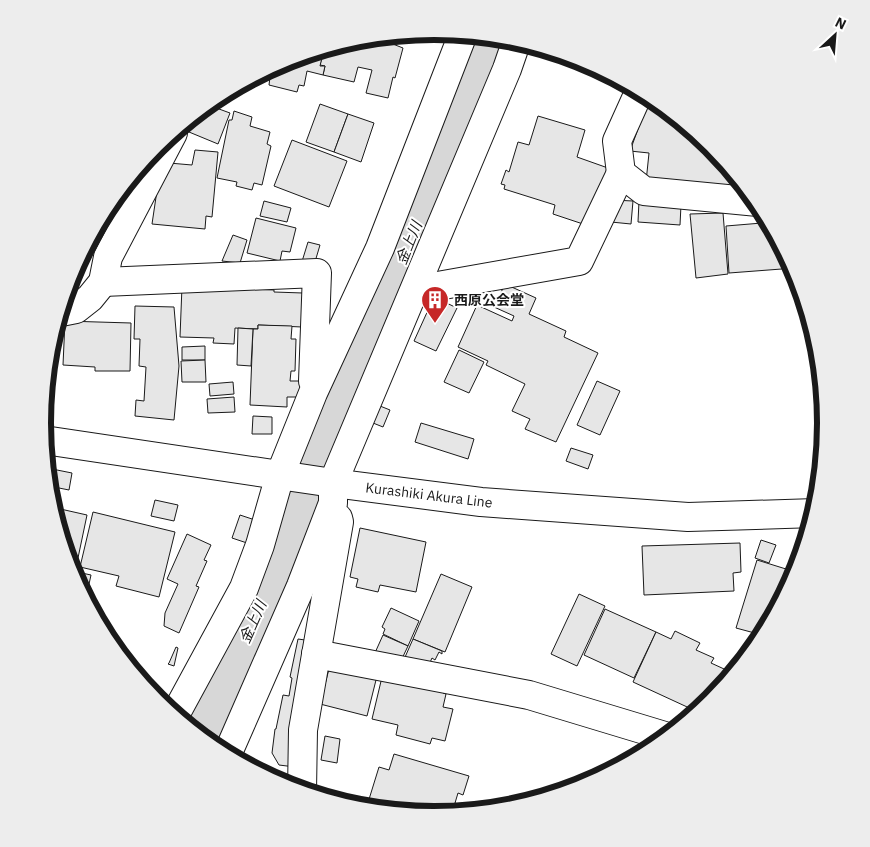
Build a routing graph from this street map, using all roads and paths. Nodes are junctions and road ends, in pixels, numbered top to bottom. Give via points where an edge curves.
1 (461, 41) edge
2 (514, 48) edge
3 (637, 97) edge
4 (162, 155) edge
5 (620, 174) junction
6 (747, 201) edge
7 (103, 282) junction
8 (414, 290) junction
9 (69, 310) edge
10 (313, 393) junction
11 (52, 441) edge
12 (280, 474) junction
13 (333, 493) junction
14 (807, 513) edge
15 (316, 654) junction
16 (179, 710) edge
17 (659, 734) edge
18 (230, 747) edge
19 (302, 783) edge

1 - 10 street via 380,248
2 - 8 street
3 - 5 street via 617,141
4 - 7 street via 108,257
5 - 6 street via 644,191
5 - 8 street via 579,261
7 - 9 street via 90,298
7 - 10 street via 317,274
8 - 13 street
10 - 12 street
11 - 12 street, Kurashiki Akura Line
12 - 13 street, Kurashiki Akura Line
12 - 16 street via 244,588
13 - 14 street, Kurashiki Akura Line via 688,517
13 - 15 street via 339,522
13 - 18 street via 300,586
15 - 17 street via 529,695
15 - 19 street via 303,730

